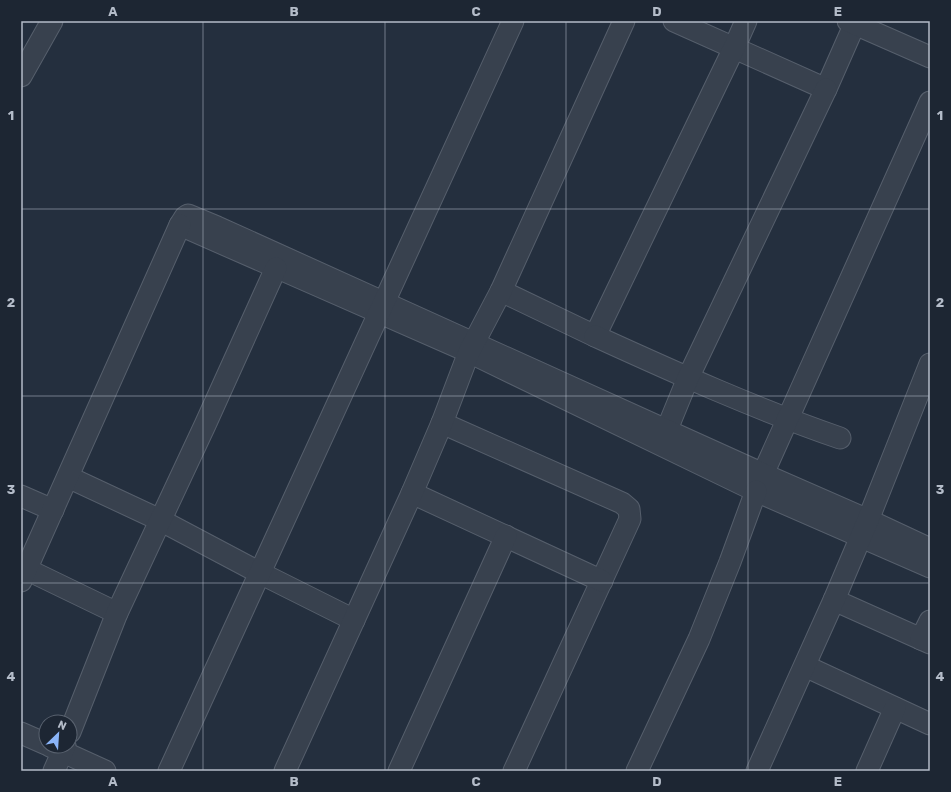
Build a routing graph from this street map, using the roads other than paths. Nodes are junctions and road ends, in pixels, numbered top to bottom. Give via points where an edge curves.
1 (52, 21) edge
2 (513, 21) edge
3 (624, 21) edge
4 (674, 21) edge
5 (746, 21) edge
6 (853, 22) edge
7 (734, 48) junction
8 (930, 57) edge
9 (21, 76) edge
10 (826, 89) junction
11 (930, 102) edge
12 (180, 225) junction
13 (276, 268) junction
14 (501, 291) junction
15 (382, 308) junction
16 (595, 336) junction
17 (472, 347) junction
18 (930, 364) edge
19 (688, 378) junction
20 (788, 420) junction
21 (442, 423) junction
22 (664, 438) junction
23 (840, 438) dead end
24 (68, 476) junction
25 (759, 483) junction
26 (412, 493) junction
27 (21, 496) edge
28 (53, 510) junction
29 (160, 520) junction
30 (864, 528) junction
31 (506, 536) junction
32 (930, 549) edge
33 (930, 566) edge
34 (260, 573) junction
35 (24, 575) edge
36 (602, 581) junction
37 (834, 600) junction
38 (117, 613) junction
39 (354, 620) junction
40 (927, 634) edge
41 (805, 666) junction
42 (895, 708) junction
43 (77, 714) edge
44 (930, 724) edge
45 (21, 733) edge
46 (38, 740) edge
47 (55, 754) edge
48 (70, 754) edge
49 (54, 771) edge
50 (105, 771) edge
51 (169, 771) edge
52 (285, 771) edge
53 (399, 771) edge
54 (514, 771) edge
55 (637, 771) edge
56 (757, 771) edge
57 (867, 771) edge

1 - 9 street
2 - 15 street
3 - 14 street
4 - 7 street
5 - 7 street
6 - 8 street
6 - 10 street
7 - 10 street
7 - 16 street
10 - 19 street
11 - 20 street
12 - 13 street
12 - 15 street via 188,215
12 - 24 street
13 - 15 street
13 - 29 street
14 - 16 street
14 - 17 street
15 - 17 street
15 - 34 street
16 - 19 street
17 - 21 street
17 - 22 street
18 - 30 street
19 - 20 street
19 - 22 street
20 - 23 street
20 - 25 street
21 - 26 street
21 - 36 street via 622,503 629,509 630,520
22 - 25 street
24 - 28 street
24 - 29 street
25 - 30 street
25 - 55 street via 699,639
26 - 31 street
26 - 39 street
27 - 28 street
28 - 35 street
29 - 34 street
29 - 38 street
30 - 32 street
30 - 33 street
30 - 37 street
31 - 36 street
31 - 53 street
34 - 39 street
34 - 51 street
35 - 38 street
36 - 54 street
37 - 40 street
37 - 41 street
38 - 43 street
39 - 52 street
41 - 42 street
41 - 56 street
42 - 44 street
42 - 57 street
45 - 46 street
47 - 49 street
48 - 50 street

